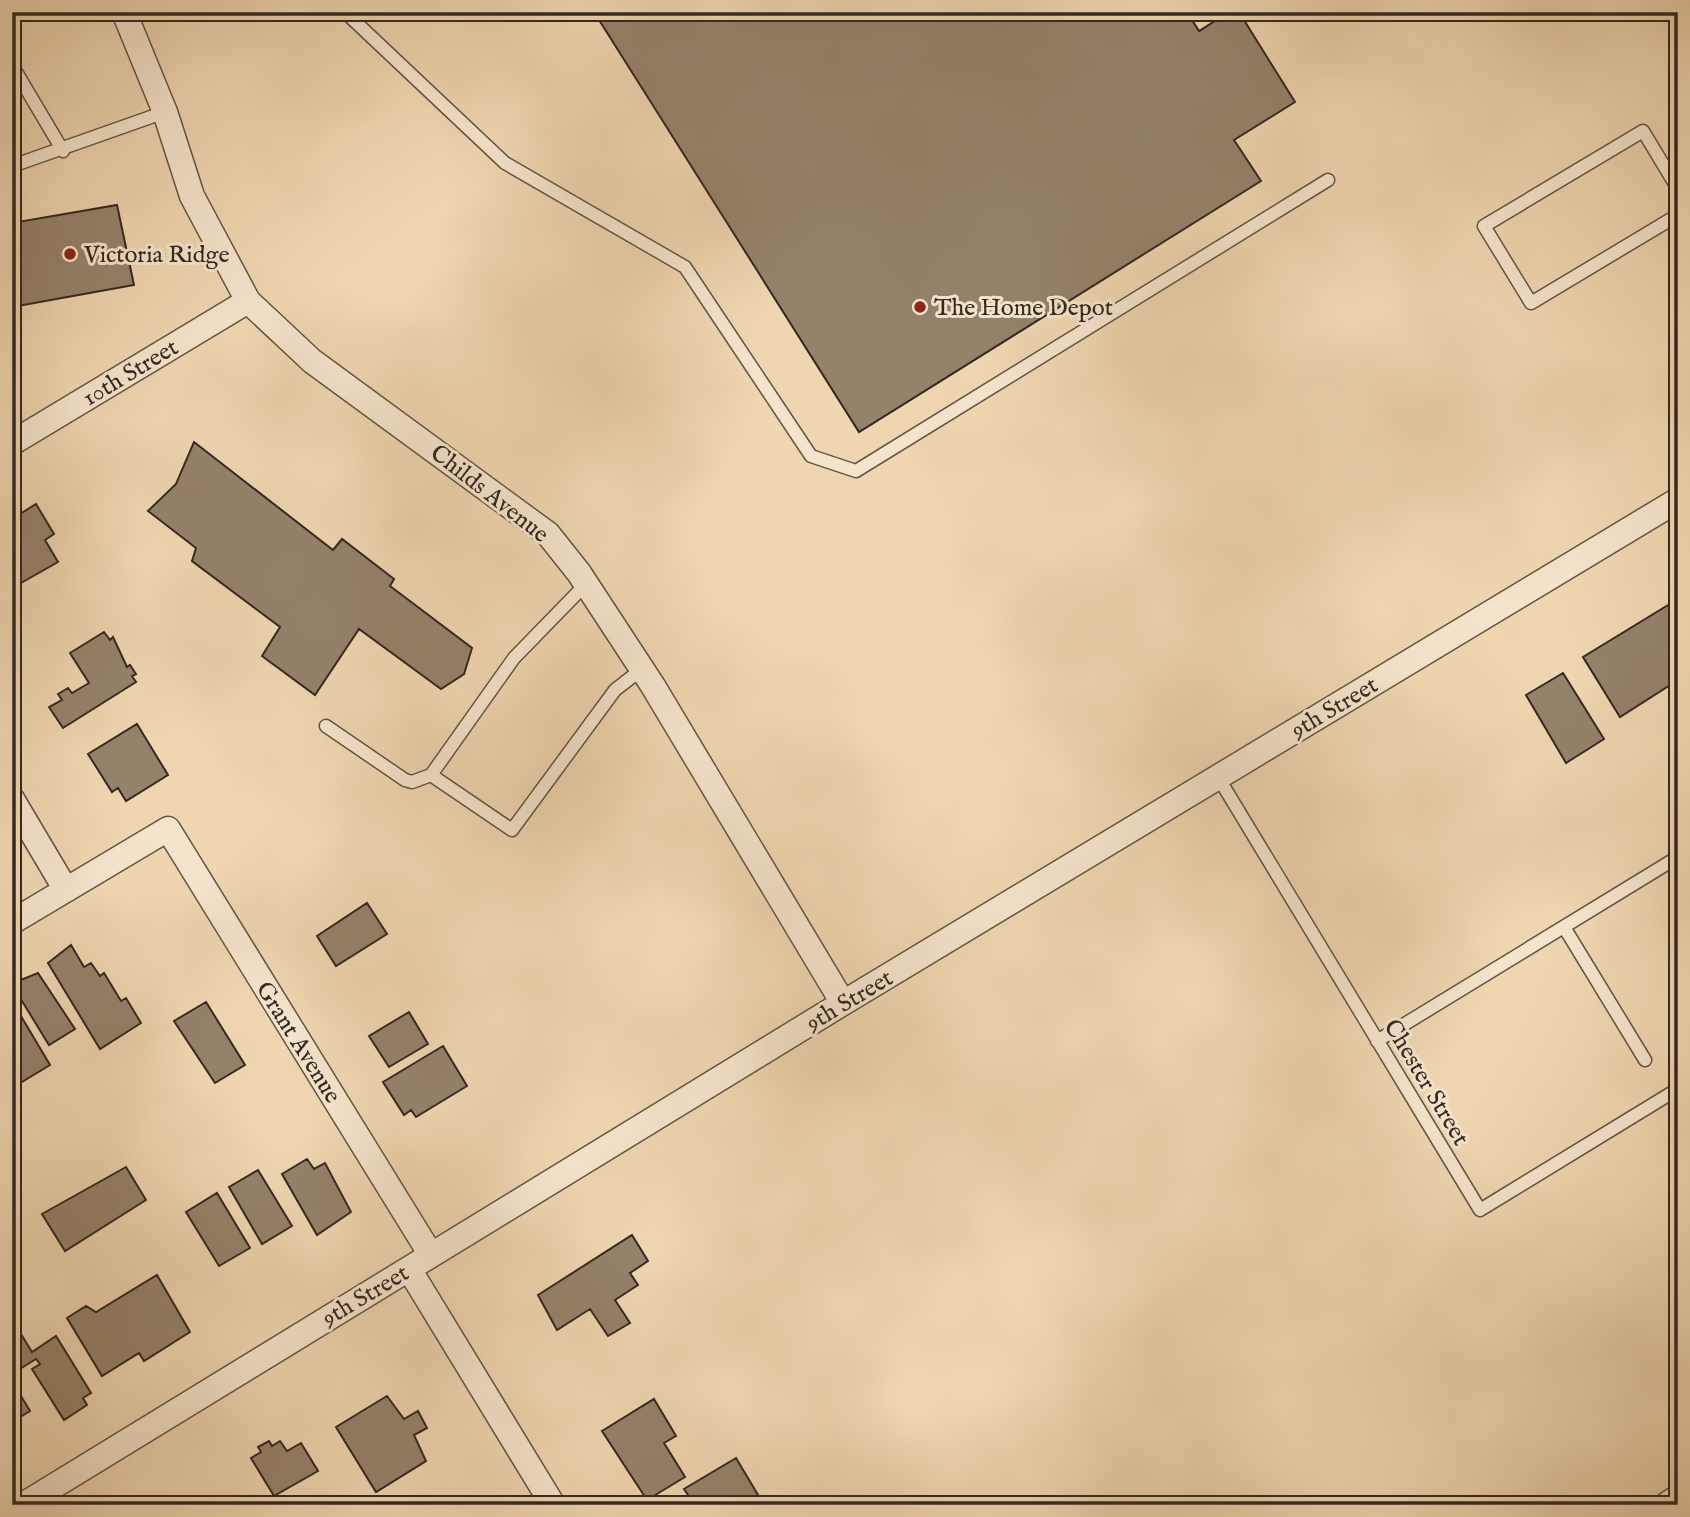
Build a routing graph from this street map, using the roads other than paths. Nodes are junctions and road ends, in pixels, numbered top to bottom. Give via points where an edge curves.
1 (124, 12) edge
2 (345, 12) edge
3 (12, 65) edge
4 (165, 112) junction
5 (63, 151) junction
6 (12, 166) edge
7 (1328, 180) dead end
8 (1678, 189) edge
9 (1678, 215) edge
10 (248, 301) junction
11 (12, 443) edge
12 (1678, 500) edge
13 (586, 584) junction
14 (642, 669) junction
15 (326, 726) dead end
16 (431, 775) junction
17 (1219, 777) junction
18 (12, 799) edge
19 (1678, 857) edge
20 (66, 890) junction
21 (12, 922) edge
22 (1564, 927) junction
23 (843, 1003) junction
24 (1377, 1041) junction
25 (1645, 1060) dead end
26 (1678, 1089) edge
27 (431, 1255) junction
28 (409, 1269) junction
29 (1678, 1497) edge
30 (23, 1505) edge
31 (554, 1505) edge
32 (1666, 1505) edge

1 - 4 street, Childs Avenue
2 - 7 lane via 505,163 685,267 811,456 856,471
3 - 5 lane
4 - 5 lane
4 - 10 street, Childs Avenue via 192,196
5 - 6 lane
8 - 9 lane via 1643,131 1484,226 1531,303
10 - 11 street, 10th Street
10 - 13 street, Childs Avenue via 312,360 548,534
12 - 17 street, 9th Street
13 - 14 street, Childs Avenue
13 - 16 lane via 514,658
14 - 16 lane via 615,690 512,830
14 - 23 street, Childs Avenue
15 - 16 lane via 405,780
17 - 23 street, 9th Street
17 - 24 lane, Chester Street
18 - 20 street
19 - 22 lane
20 - 21 street
20 - 27 street, Grant Avenue via 168,829
22 - 24 lane
22 - 25 lane
23 - 27 street, 9th Street
24 - 26 lane, Chester Street via 1480,1210
27 - 28 street, 9th Street
28 - 30 street, 9th Street
28 - 31 street
29 - 32 street

